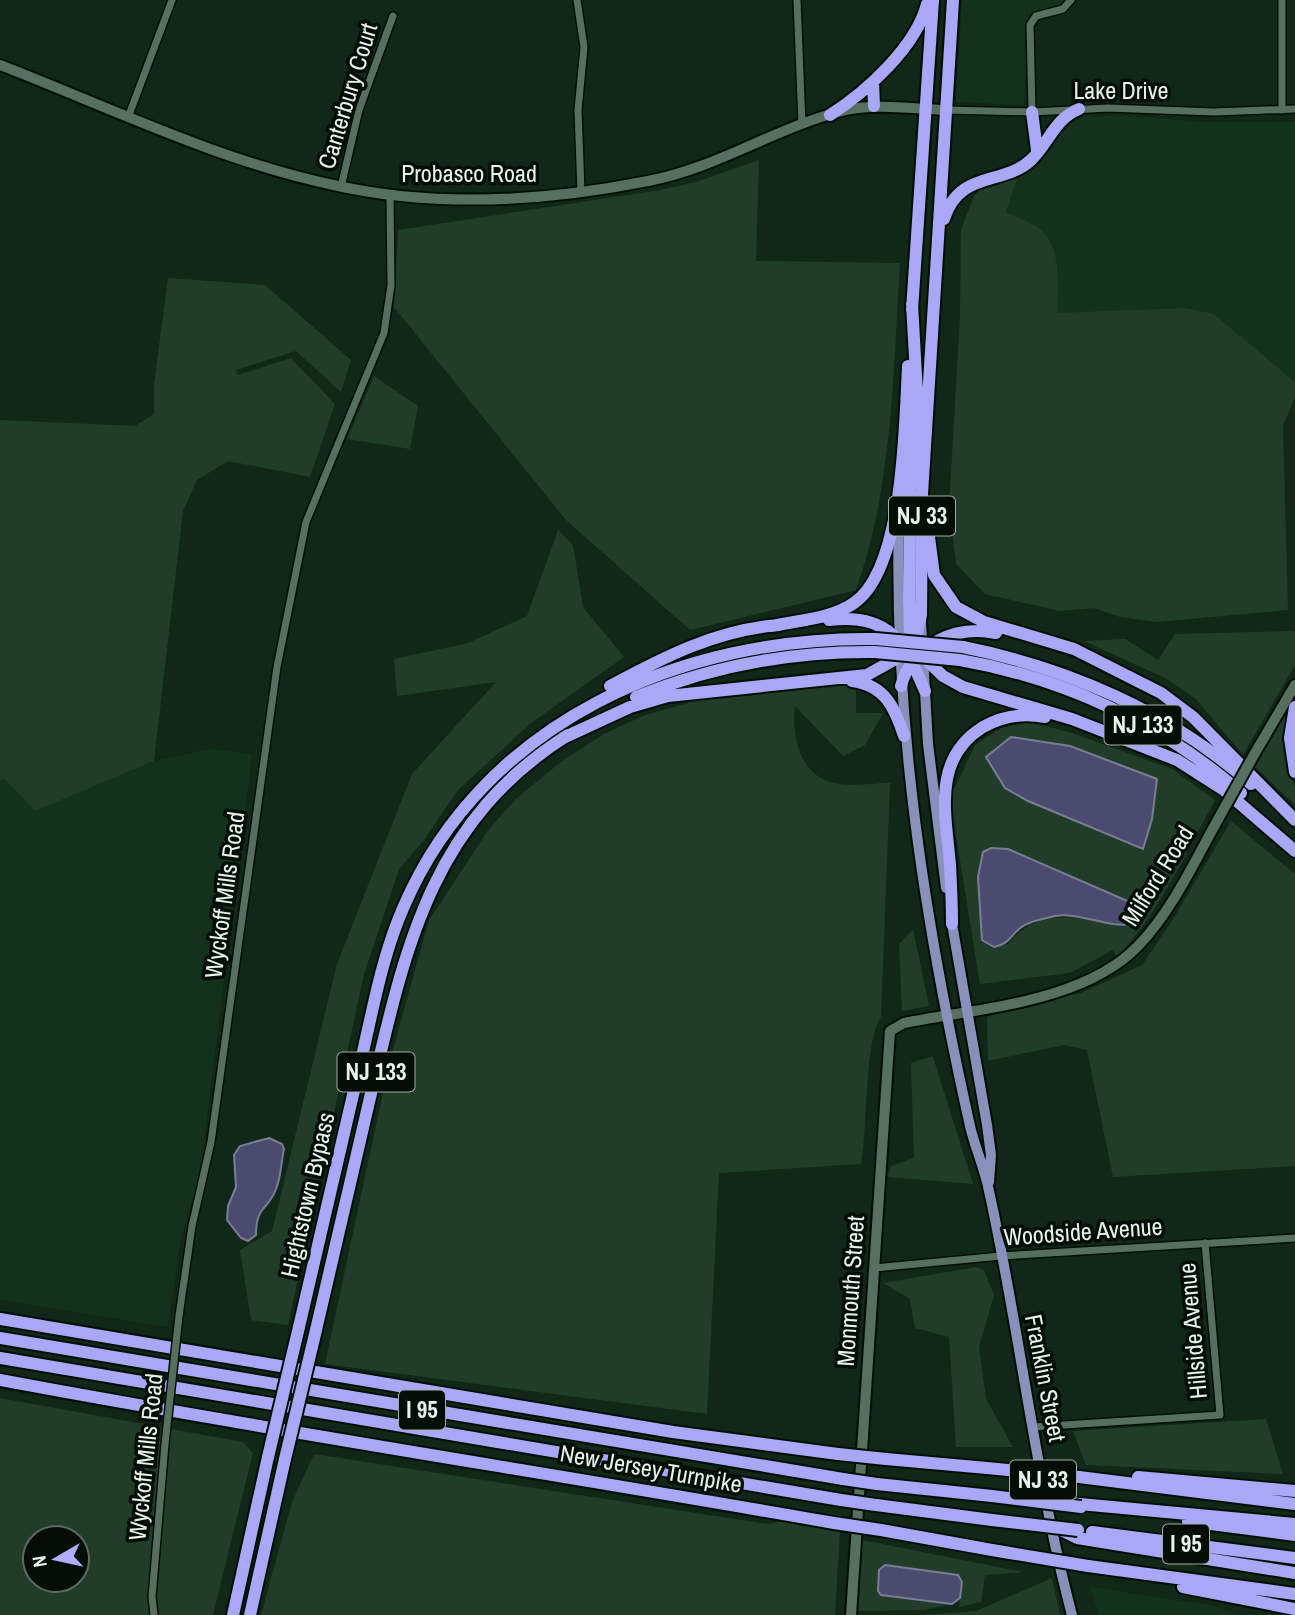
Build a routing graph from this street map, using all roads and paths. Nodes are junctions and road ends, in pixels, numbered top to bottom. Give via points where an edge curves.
1 (172, 0) edge
2 (576, 0) edge
3 (797, 0) edge
4 (930, 0) edge
5 (953, 0) edge
6 (1071, 0) edge
7 (1282, 0) edge
8 (393, 16) dead end
9 (0, 65) edge
10 (873, 82) junction
11 (874, 106) junction
12 (925, 109) junction
13 (1079, 109) junction
14 (1295, 109) edge
15 (947, 110) junction
16 (1282, 110) junction
17 (1032, 112) junction
18 (128, 115) junction
19 (830, 115) junction
20 (802, 124) junction
21 (1036, 154) junction
22 (341, 187) junction
23 (581, 191) junction
24 (390, 195) junction
25 (939, 236) junction
26 (912, 304) junction
27 (927, 418) junction
28 (902, 460) junction
29 (772, 626) junction
30 (898, 639) junction
31 (875, 646) junction
32 (913, 653) junction
33 (962, 654) junction
34 (1107, 666) junction
35 (842, 680) junction
36 (1295, 685) edge
37 (901, 686) joint
38 (925, 691) joint
39 (1295, 707) edge
40 (547, 730) junction
41 (904, 736) junction
42 (563, 738) junction
43 (1146, 746) junction
44 (1295, 772) edge
45 (1295, 822) edge
46 (1295, 849) edge
47 (952, 924) junction
48 (967, 1011) junction
49 (947, 1015) junction
50 (989, 1188) junction
51 (1295, 1238) edge
52 (1205, 1243) junction
53 (1001, 1256) junction
54 (874, 1268) junction
55 (0, 1319) edge
56 (0, 1338) edge
57 (0, 1358) edge
58 (0, 1380) edge
59 (1033, 1427) junction
60 (1079, 1477) junction
61 (1295, 1491) edge
62 (1295, 1504) edge
63 (1081, 1505) junction
64 (1295, 1524) edge
65 (1077, 1534) junction
66 (1295, 1535) edge
67 (1295, 1558) edge
68 (1115, 1569) junction
69 (1295, 1573) edge
70 (1295, 1594) edge
71 (1295, 1609) edge
72 (154, 1615) edge
73 (233, 1615) edge
74 (250, 1615) edge
75 (851, 1615) edge
76 (1072, 1615) edge

1 - 18 street
2 - 23 street via 584,47 578,110
3 - 20 street
4 - 10 highway via 916,30
4 - 12 highway, NJ 33
5 - 15 highway, NJ 33
6 - 17 street via 1063,9 1036,16 1030,25
7 - 16 street
8 - 22 street, Canterbury Court via 359,110
9 - 18 street, Probasco Road
10 - 11 highway
10 - 19 highway
11 - 12 street, Probasco Road
11 - 19 street, Probasco Road
12 - 15 street, Probasco Road
12 - 26 highway, NJ 33
13 - 16 street, Lake Drive
13 - 17 street, Lake Drive
13 - 21 highway via 1060,120
14 - 16 street, Lake Drive
15 - 17 street, Lake Drive
15 - 25 highway, NJ 33
17 - 21 highway
18 - 22 street, Probasco Road via 234,156
19 - 20 street, Probasco Road
20 - 23 street, Probasco Road via 679,174
21 - 25 highway via 1022,166 976,181 954,198
22 - 24 street, Probasco Road
23 - 24 street, Probasco Road via 470,200
24 - 72 street, Wyckoff Mills Road, bridge via 390,298 384,333 306,522 276,667 211,1142 192,1226 180,1316 165,1444
25 - 27 highway, NJ 33
26 - 28 highway, NJ 33
26 - 32 highway via 917,393 909,517
27 - 32 highway, NJ 33 via 921,615
27 - 34 highway via 929,552 934,575 946,596 977,620 1074,649
28 - 29 highway via 887,553 871,587 855,603 836,612
28 - 30 main road, NJ 33
29 - 30 highway via 854,619 880,625
29 - 40 highway via 718,636 670,654 576,706
30 - 32 highway
31 - 33 highway, Hightstown Bypass / NJ 133, bridge
31 - 40 highway, Hightstown Bypass / NJ 133 via 778,645 698,662 615,692
31 - 42 highway, Hightstown Bypass / NJ 133 via 794,656 697,676 625,702
32 - 34 highway via 953,634 980,630
32 - 35 highway via 873,673
32 - 37 highway
32 - 38 highway
32 - 43 highway via 963,687
33 - 45 highway, Hightstown Bypass / NJ 133 via 1053,670 1145,711 1216,756
33 - 46 highway, Hightstown Bypass / NJ 133 via 1068,690 1138,722 1226,781
34 - 45 highway via 1183,708
35 - 41 highway via 868,684 882,692 894,708
35 - 42 highway via 668,696 630,707
36 - 48 street, Milford Road, bridge via 1161,918 1123,959 1062,992
37 - 41 main road, NJ 33
38 - 47 main road, NJ 33
39 - 44 highway via 1290,738
40 - 73 highway, Hightstown Bypass / NJ 133, bridge via 496,772 461,810 425,864 402,910 382,972
41 - 49 main road, NJ 33 via 916,845
42 - 74 highway, Hightstown Bypass / NJ 133, bridge via 523,770 478,817 449,857 421,910 394,996
43 - 46 highway via 1218,786
43 - 47 highway via 1034,715 1001,719 972,735 951,765 943,799
47 - 48 main road, NJ 33
48 - 49 street, Milford Road
48 - 50 main road, NJ 33 via 991,1155
49 - 50 main road, NJ 33 via 971,1129
49 - 54 street, Monmouth Street via 900,1024 889,1034
50 - 53 main road, Franklin Street / NJ 33
51 - 52 street, Woodside Avenue
52 - 53 street, Woodside Avenue
52 - 59 street, Hillside Avenue via 1220,1415
53 - 54 street, Woodside Avenue
53 - 59 main road, Franklin Street / NJ 33
54 - 75 street, Monmouth Street
55 - 60 highway, New Jersey Turnpike / I 95, bridge via 673,1432 838,1454
56 - 63 highway, New Jersey Turnpike / I 95, bridge via 844,1479
57 - 65 highway, New Jersey Turnpike / I 95, bridge via 841,1500 1057,1527
58 - 68 highway, New Jersey Turnpike / I 95, bridge via 218,1421
59 - 76 main road, Franklin Street / NJ 33
60 - 61 highway via 1112,1475
60 - 62 highway, New Jersey Turnpike / I 95
63 - 64 highway
63 - 66 highway, New Jersey Turnpike / I 95
65 - 67 highway, New Jersey Turnpike / I 95
65 - 69 highway via 1210,1562
68 - 70 highway, New Jersey Turnpike / I 95
68 - 71 highway via 1166,1584

